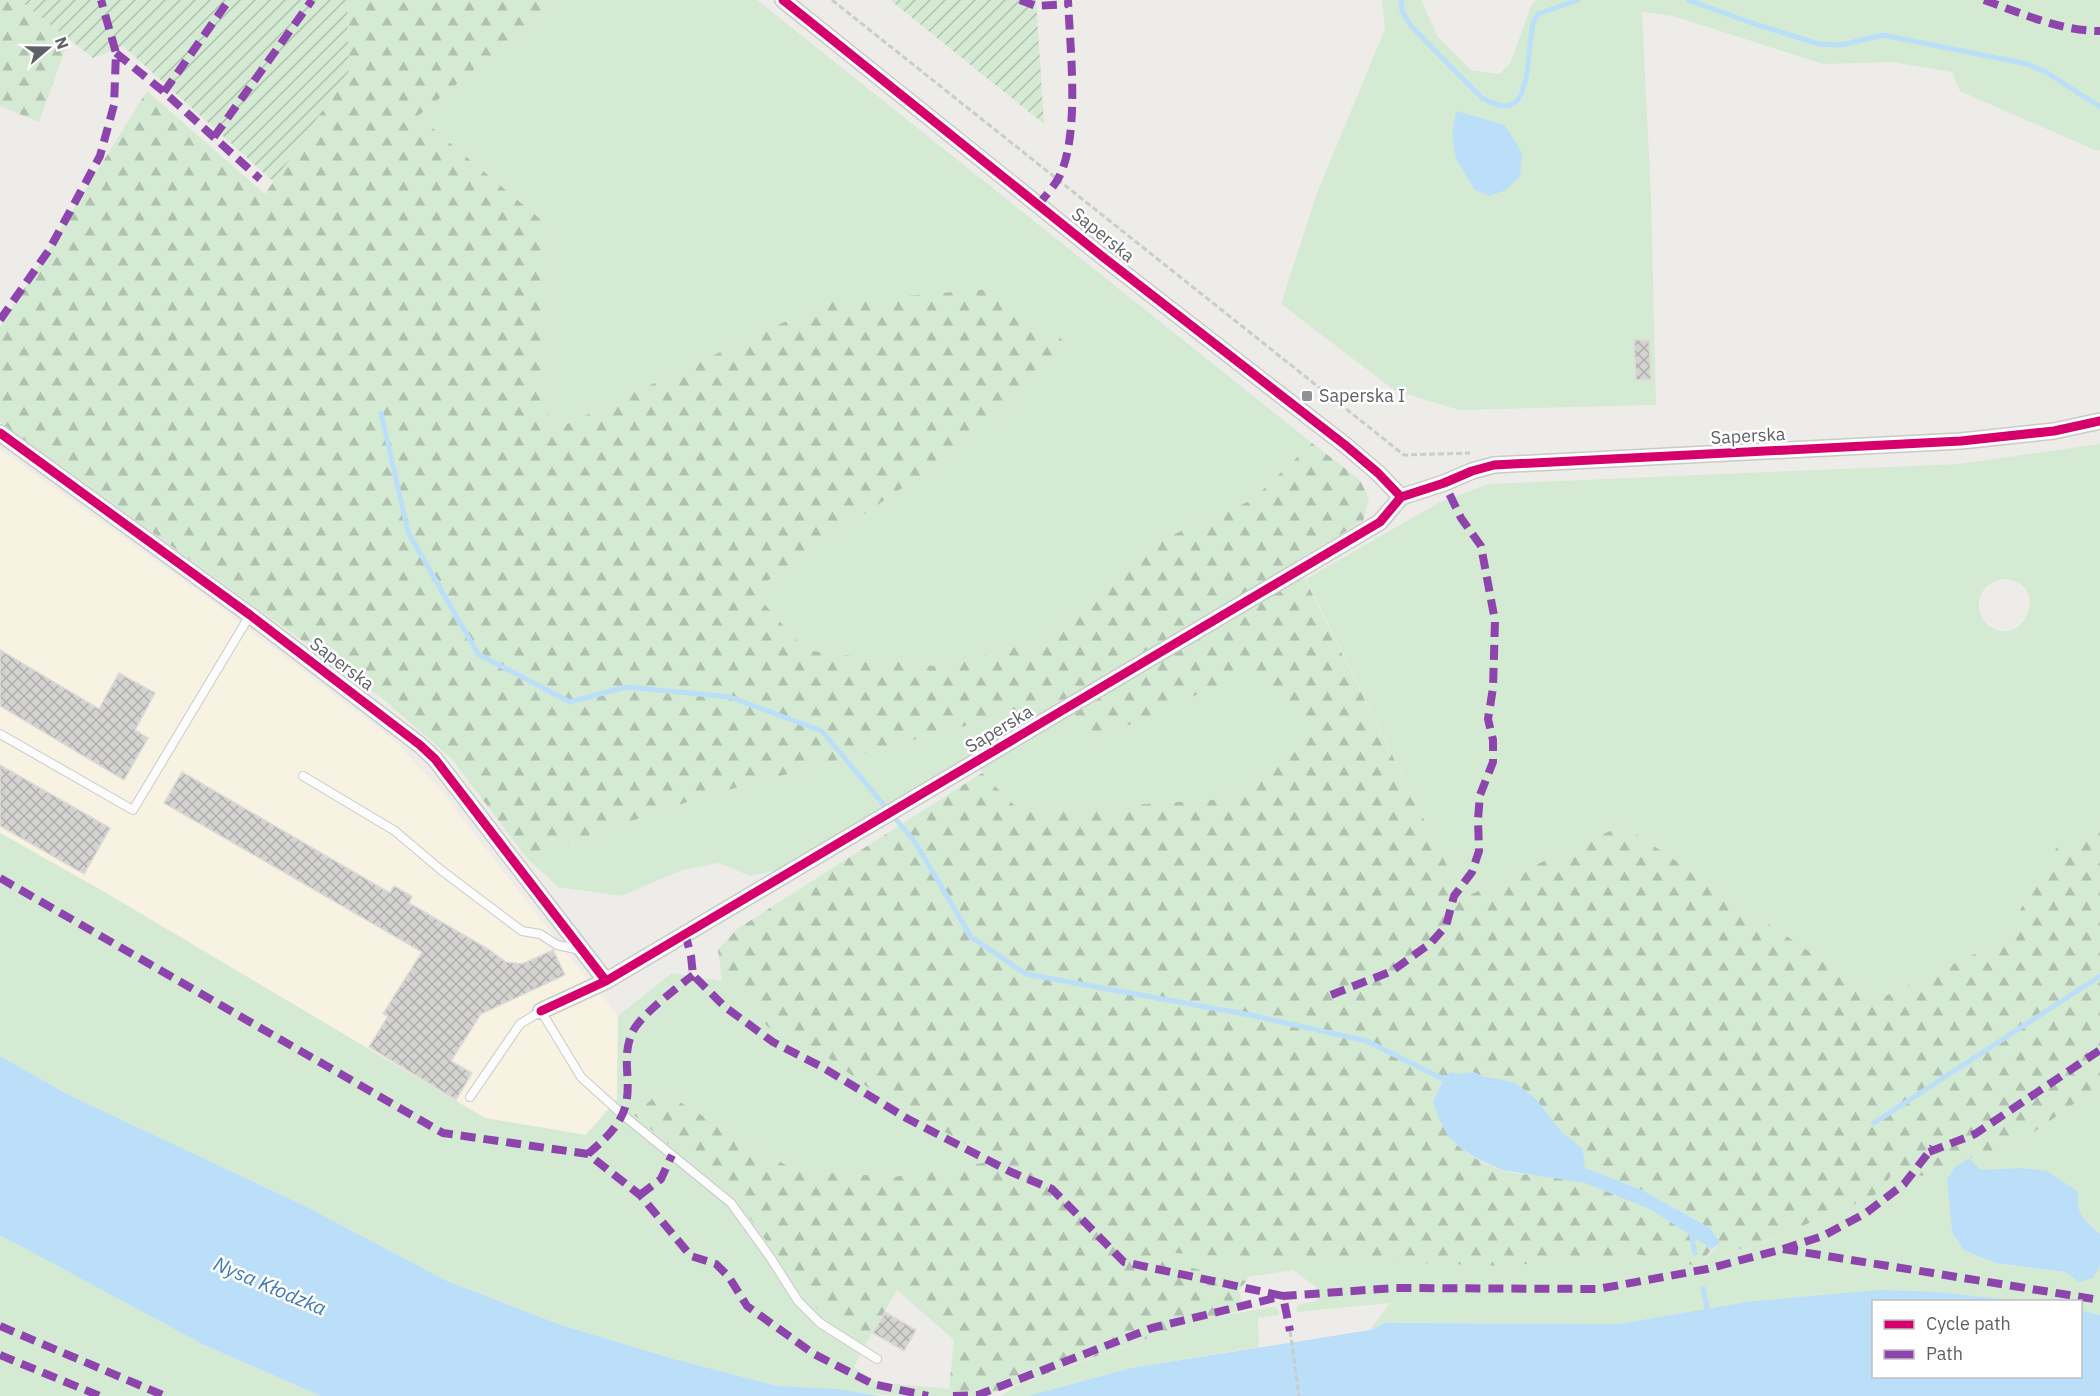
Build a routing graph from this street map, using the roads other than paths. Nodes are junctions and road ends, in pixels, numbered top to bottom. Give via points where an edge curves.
1 (783, 0) edge
2 (2100, 421) edge
3 (0, 433) edge
4 (1401, 497) junction
5 (250, 615) junction
6 (0, 734) edge
7 (303, 776) dead end
8 (582, 951) junction
9 (606, 981) junction
10 (541, 1011) junction
11 (470, 1097) dead end
12 (877, 1359) dead end

1 - 4 street, Saperska via 1345,446
2 - 4 street, Saperska via 2054,431 1960,441 1494,465
3 - 5 street, Saperska
4 - 9 street, Saperska via 1380,522
5 - 6 lane via 133,810
5 - 8 street, Saperska via 435,759
7 - 8 lane via 395,831 522,931
8 - 9 street, Saperska
9 - 10 street, Saperska
10 - 11 lane via 520,1024
10 - 12 lane via 581,1077 731,1203 798,1301 820,1323

